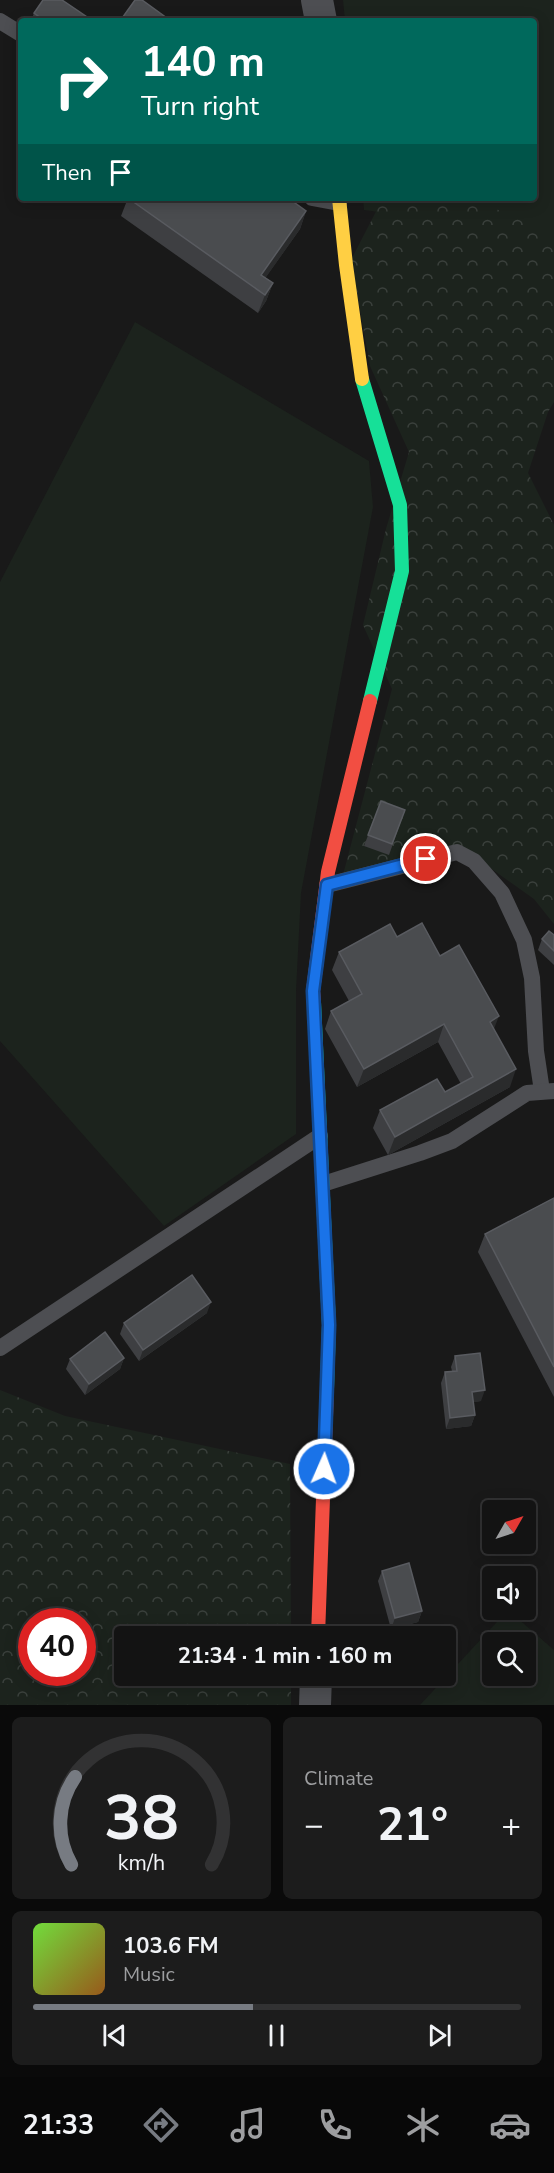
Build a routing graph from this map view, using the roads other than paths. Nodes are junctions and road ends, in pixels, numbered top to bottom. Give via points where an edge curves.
1 (317, 0) edge
2 (320, 18) edge
3 (0, 21) edge
4 (18, 32) edge
5 (339, 201) edge
6 (327, 885) junction
7 (548, 1091) edge
8 (320, 1136) junction
9 (323, 1184) junction
10 (0, 1348) edge
11 (318, 1626) edge
12 (316, 1686) edge
13 (315, 1705) edge

1 - 2 street
3 - 4 lane
5 - 6 street via 363,385 400,505 402,571
6 - 7 lane via 457,852 474,861 502,893 524,940 532,978 536,1051
6 - 8 street via 313,991
7 - 9 lane via 528,1093 452,1141
8 - 9 street
8 - 10 lane
9 - 11 street via 329,1325
12 - 13 street

